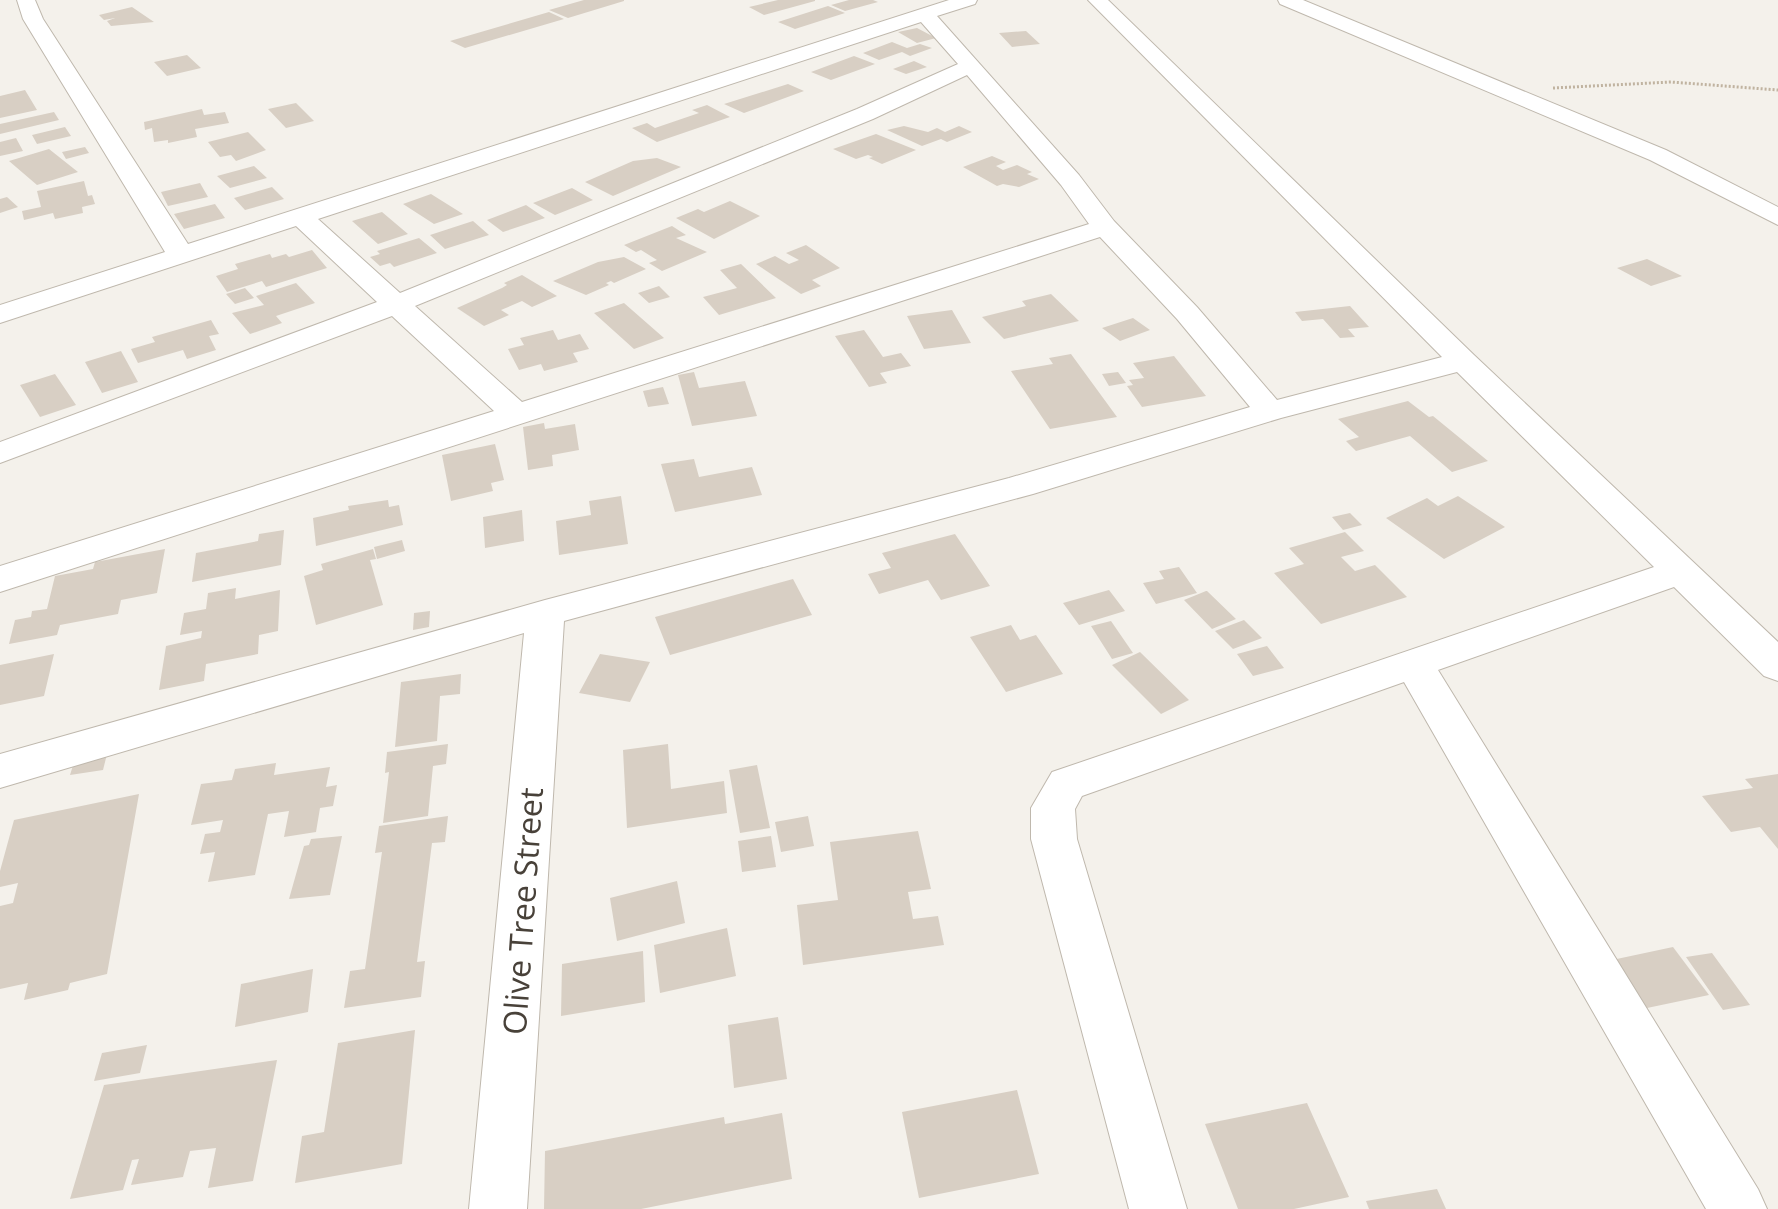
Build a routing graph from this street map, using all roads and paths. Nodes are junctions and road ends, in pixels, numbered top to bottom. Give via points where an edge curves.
1 (26, 0) edge
2 (968, 0) edge
3 (1097, 0) edge
4 (1287, 0) edge
5 (925, 14) junction
6 (971, 66) junction
7 (1778, 90) edge
8 (1516, 95) junction
9 (300, 216) junction
10 (1778, 217) edge
11 (1105, 227) junction
12 (181, 255) junction
13 (394, 305) junction
14 (0, 314) edge
15 (1463, 361) junction
16 (1270, 411) junction
17 (516, 414) junction
18 (0, 453) edge
19 (1681, 571) junction
20 (0, 579) edge
21 (545, 613) junction
22 (1413, 663) junction
23 (1778, 666) edge
24 (0, 771) edge
25 (498, 1209) edge
26 (1158, 1209) edge
27 (1738, 1209) edge

1 - 12 street
2 - 5 street
3 - 15 street
4 - 8 street
5 - 6 street
5 - 9 street
6 - 11 street
6 - 13 street
7 - 8 path via 1671,82 1551,88
8 - 10 street via 1658,155
9 - 12 street
9 - 13 street
11 - 16 street
11 - 17 street
12 - 14 street
13 - 17 street
13 - 18 street
15 - 16 street
15 - 19 street
16 - 21 street via 1021,486
17 - 20 street
19 - 22 street
19 - 23 street
21 - 24 street
21 - 25 street, Olive Tree Street
22 - 26 street via 1067,784 1053,808 1054,839
22 - 27 street

